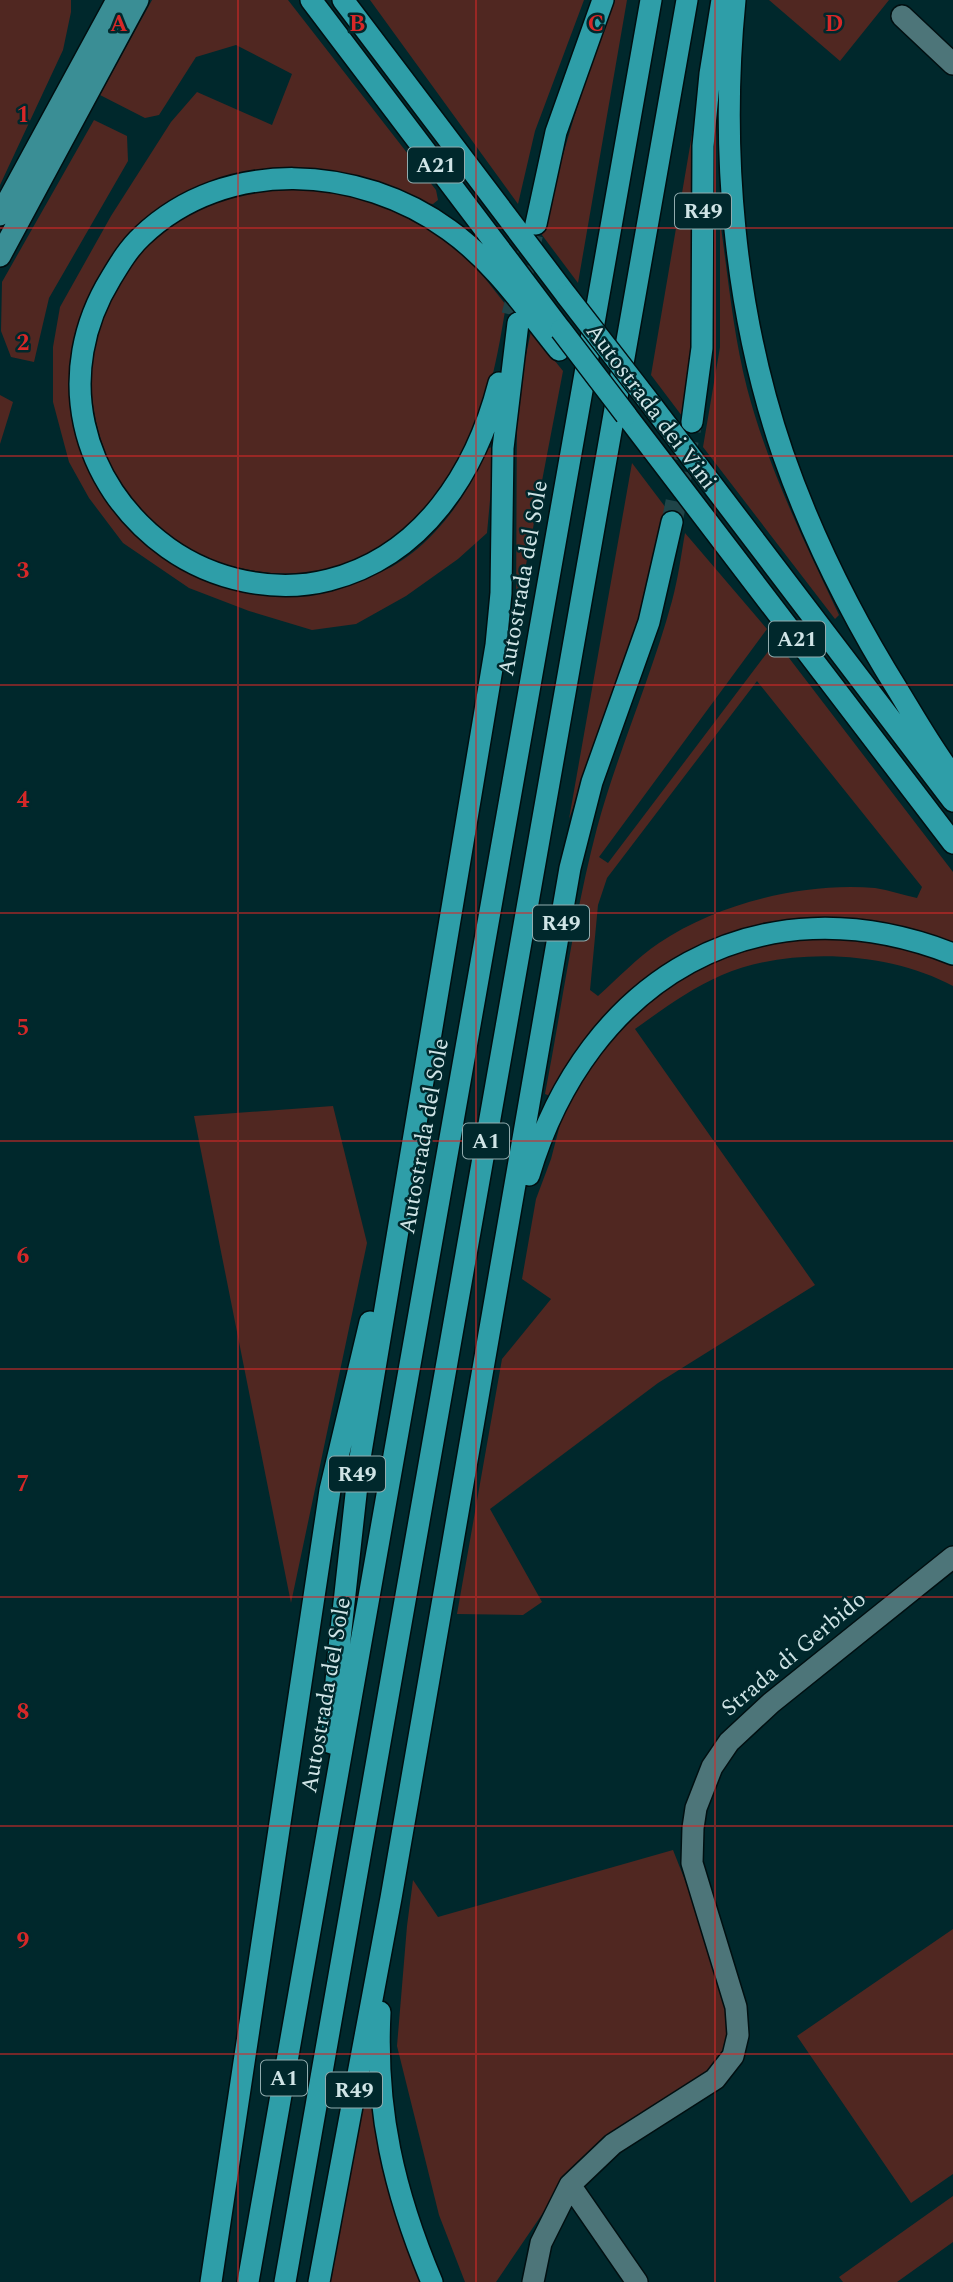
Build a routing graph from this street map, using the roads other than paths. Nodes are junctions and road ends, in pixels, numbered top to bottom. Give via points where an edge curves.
1 (117, 0) edge
2 (138, 0) edge
3 (311, 0) edge
4 (343, 0) edge
5 (603, 0) edge
6 (651, 0) edge
7 (687, 0) edge
8 (722, 0) edge
9 (735, 0) edge
10 (902, 16) dead end
11 (953, 64) edge
12 (0, 215) edge
13 (536, 224) tunnel mouth
14 (0, 256) edge
15 (560, 340) junction
16 (692, 422) tunnel mouth
17 (672, 522) tunnel mouth
18 (953, 776) edge
19 (953, 801) edge
20 (953, 843) edge
21 (953, 954) edge
22 (422, 1077) junction
23 (490, 1334) junction
24 (953, 1558) edge
25 (320, 1874) junction
26 (391, 1898) junction
27 (570, 2185) junction
28 (211, 2282) edge
29 (248, 2282) edge
30 (285, 2282) edge
31 (320, 2282) edge
32 (432, 2282) edge
33 (533, 2282) edge
34 (637, 2282) edge

1 - 12 main road
2 - 14 main road
3 - 15 highway, Autostrada dei Vini / A21
4 - 19 highway, Autostrada dei Vini / A21, bridge
5 - 13 highway via 556,132
6 - 25 highway, Autostrada del Sole / A1
7 - 30 highway, A1
8 - 16 highway, R49 via 703,146 702,348
9 - 18 highway via 729,73 731,172 743,286 765,393 783,455 849,606
10 - 11 street
15 - 20 highway, Autostrada dei Vini / A21, bridge via 641,434
15 - 22 highway, R49 via 491,265 422,212 332,180 302,177 241,184 165,218 125,255 98,298 85,339 79,387 82,414 101,472 131,518 196,566 226,577 280,585 321,582 382,560 437,510 474,453 493,408 515,319 503,448 496,645
17 - 23 highway, R49 via 649,622 592,782 576,842
21 - 23 highway via 918,941 860,930 785,930 698,957 647,990 591,1048 548,1118 520,1202
22 - 25 highway, R49 via 354,1502
22 - 28 highway via 330,1490
23 - 26 highway, R49
24 - 27 street, Strada di Gerbido via 771,1703 729,1742 712,1767 696,1808 692,1863 736,2007 738,2035 733,2056 715,2079 612,2144
25 - 29 highway, Autostrada del Sole / A1
26 - 31 highway, R49
26 - 32 highway via 380,1993 384,2124 401,2201
27 - 33 street, Strada di Gerbido via 541,2243
27 - 34 street

